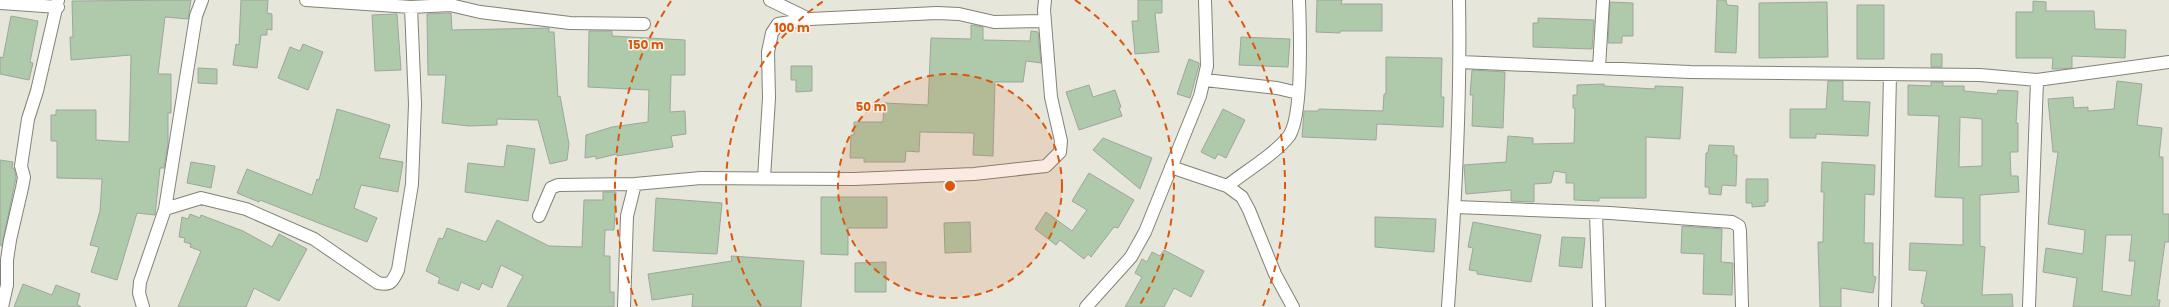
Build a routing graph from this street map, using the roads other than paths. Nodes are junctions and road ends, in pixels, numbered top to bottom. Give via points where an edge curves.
1 (202, 0) edge
2 (306, 0) edge
3 (770, 0) edge
4 (1045, 0) edge
5 (1205, 0) edge
6 (1299, 0) edge
7 (1459, 0) edge
8 (1603, 0) edge
9 (0, 3) edge
10 (450, 3) edge
11 (58, 4) edge
12 (411, 7) junction
13 (810, 19) junction
14 (1045, 21) junction
15 (644, 24) dead end
16 (1460, 62) junction
17 (2169, 62) edge
18 (1599, 68) junction
19 (1890, 74) junction
20 (1205, 80) junction
21 (2036, 80) junction
22 (1298, 93) junction
23 (1171, 167) junction
24 (764, 178) junction
25 (635, 184) junction
26 (1227, 186) junction
27 (1455, 207) junction
28 (165, 209) junction
29 (1596, 213) junction
30 (539, 216) dead end
31 (3, 260) edge
32 (2, 307) edge
33 (143, 307) edge
34 (624, 307) edge
35 (1086, 307) edge
36 (1293, 307) edge
37 (1448, 307) edge
38 (1599, 307) edge
39 (1742, 307) edge
40 (1885, 307) edge
41 (2029, 307) edge

1 - 28 street via 196,16
2 - 12 street
3 - 13 street
4 - 14 street
5 - 20 street
6 - 22 street
7 - 16 street
8 - 18 street
9 - 11 street
10 - 12 street
10 - 15 street via 480,12 570,23
11 - 31 street via 28,119 21,166 24,177
12 - 28 street via 415,104 412,184 398,270 393,282 378,283 314,239 246,209 201,198
13 - 14 street via 937,13 959,14 994,22
13 - 24 street via 781,23 776,26 771,36 768,56 769,98
14 - 24 street via 1051,97 1061,141 1060,152 1046,166 952,175 854,179
16 - 18 street
16 - 27 street
17 - 21 street
18 - 19 street via 1690,72
19 - 21 street via 1980,75
19 - 40 street
20 - 22 street via 1277,88
20 - 23 street
21 - 41 street
22 - 26 street via 1294,125 1289,135 1274,150
23 - 26 street
23 - 35 street via 1145,232 1131,257
24 - 25 street via 701,178
25 - 30 street via 558,185 550,188
25 - 34 street via 627,216
26 - 36 street via 1239,194 1247,206 1275,274
27 - 29 street
27 - 37 street
28 - 33 street via 140,282 139,293
29 - 38 street
29 - 39 street via 1736,224 1740,231
31 - 32 street via 7,285

